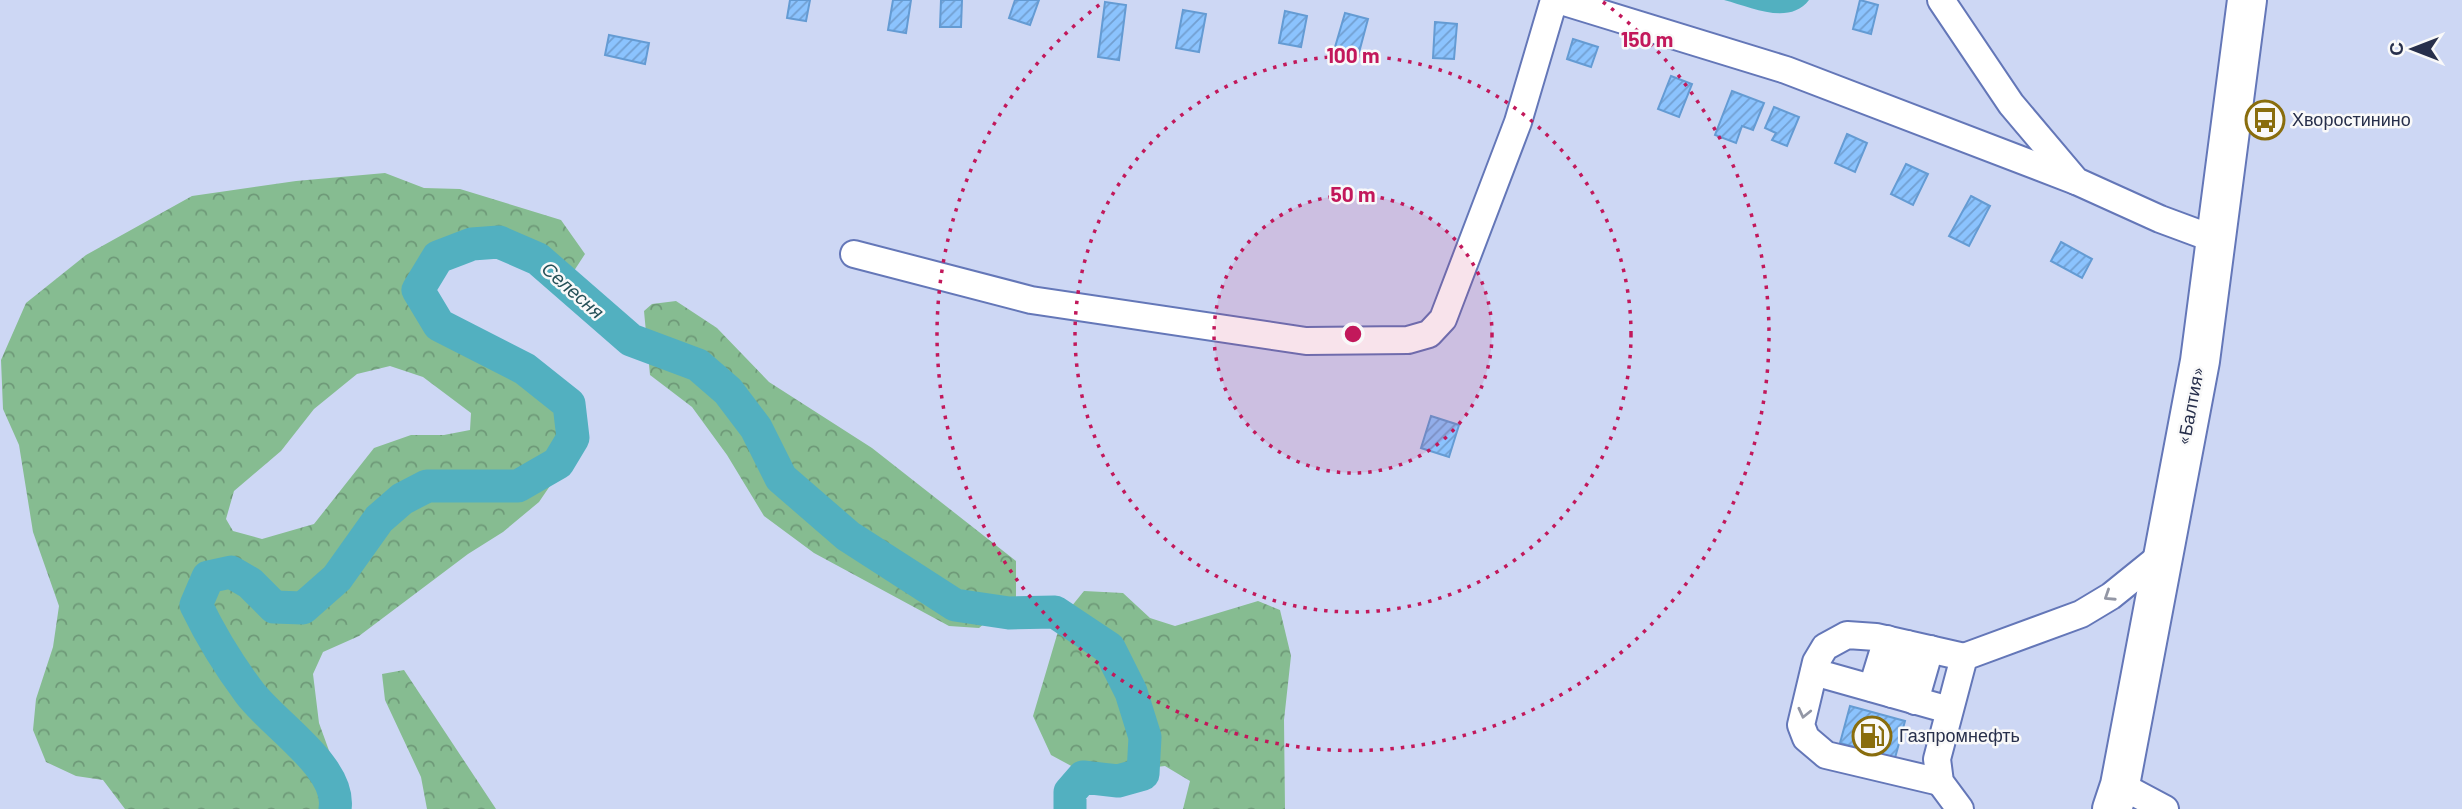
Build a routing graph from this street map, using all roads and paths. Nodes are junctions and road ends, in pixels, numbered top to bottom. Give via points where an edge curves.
1 (1556, 0) edge
2 (1941, 0) edge
3 (2247, 0) edge
4 (2076, 181) junction
5 (2214, 239) junction
6 (854, 254) dead end
7 (2163, 554) junction
8 (1898, 642) junction
9 (1964, 657) junction
10 (1814, 672) junction
11 (1884, 692) junction
12 (1949, 710) junction
13 (1940, 782) junction
14 (2116, 797) edge
15 (1960, 809) edge
16 (2165, 809) edge

1 - 4 street via 1786,70
1 - 6 street via 1518,122 1443,319 1429,334 1408,340 1306,341 1031,300
2 - 4 street via 2011,104
3 - 5 highway, «Балтия»
4 - 5 street
5 - 7 highway, «Балтия» via 2200,361
7 -> 9 street via 2128,584 2081,614
7 - 14 highway, «Балтия»
8 - 9 street
8 - 10 street via 1847,635 1825,647
8 - 11 street
8 - 11 street
9 - 12 street
10 - 11 street
10 -> 13 street via 1801,724 1815,747 1826,755
11 - 12 street
12 - 13 street via 1937,759
13 - 15 street
14 - 16 street

